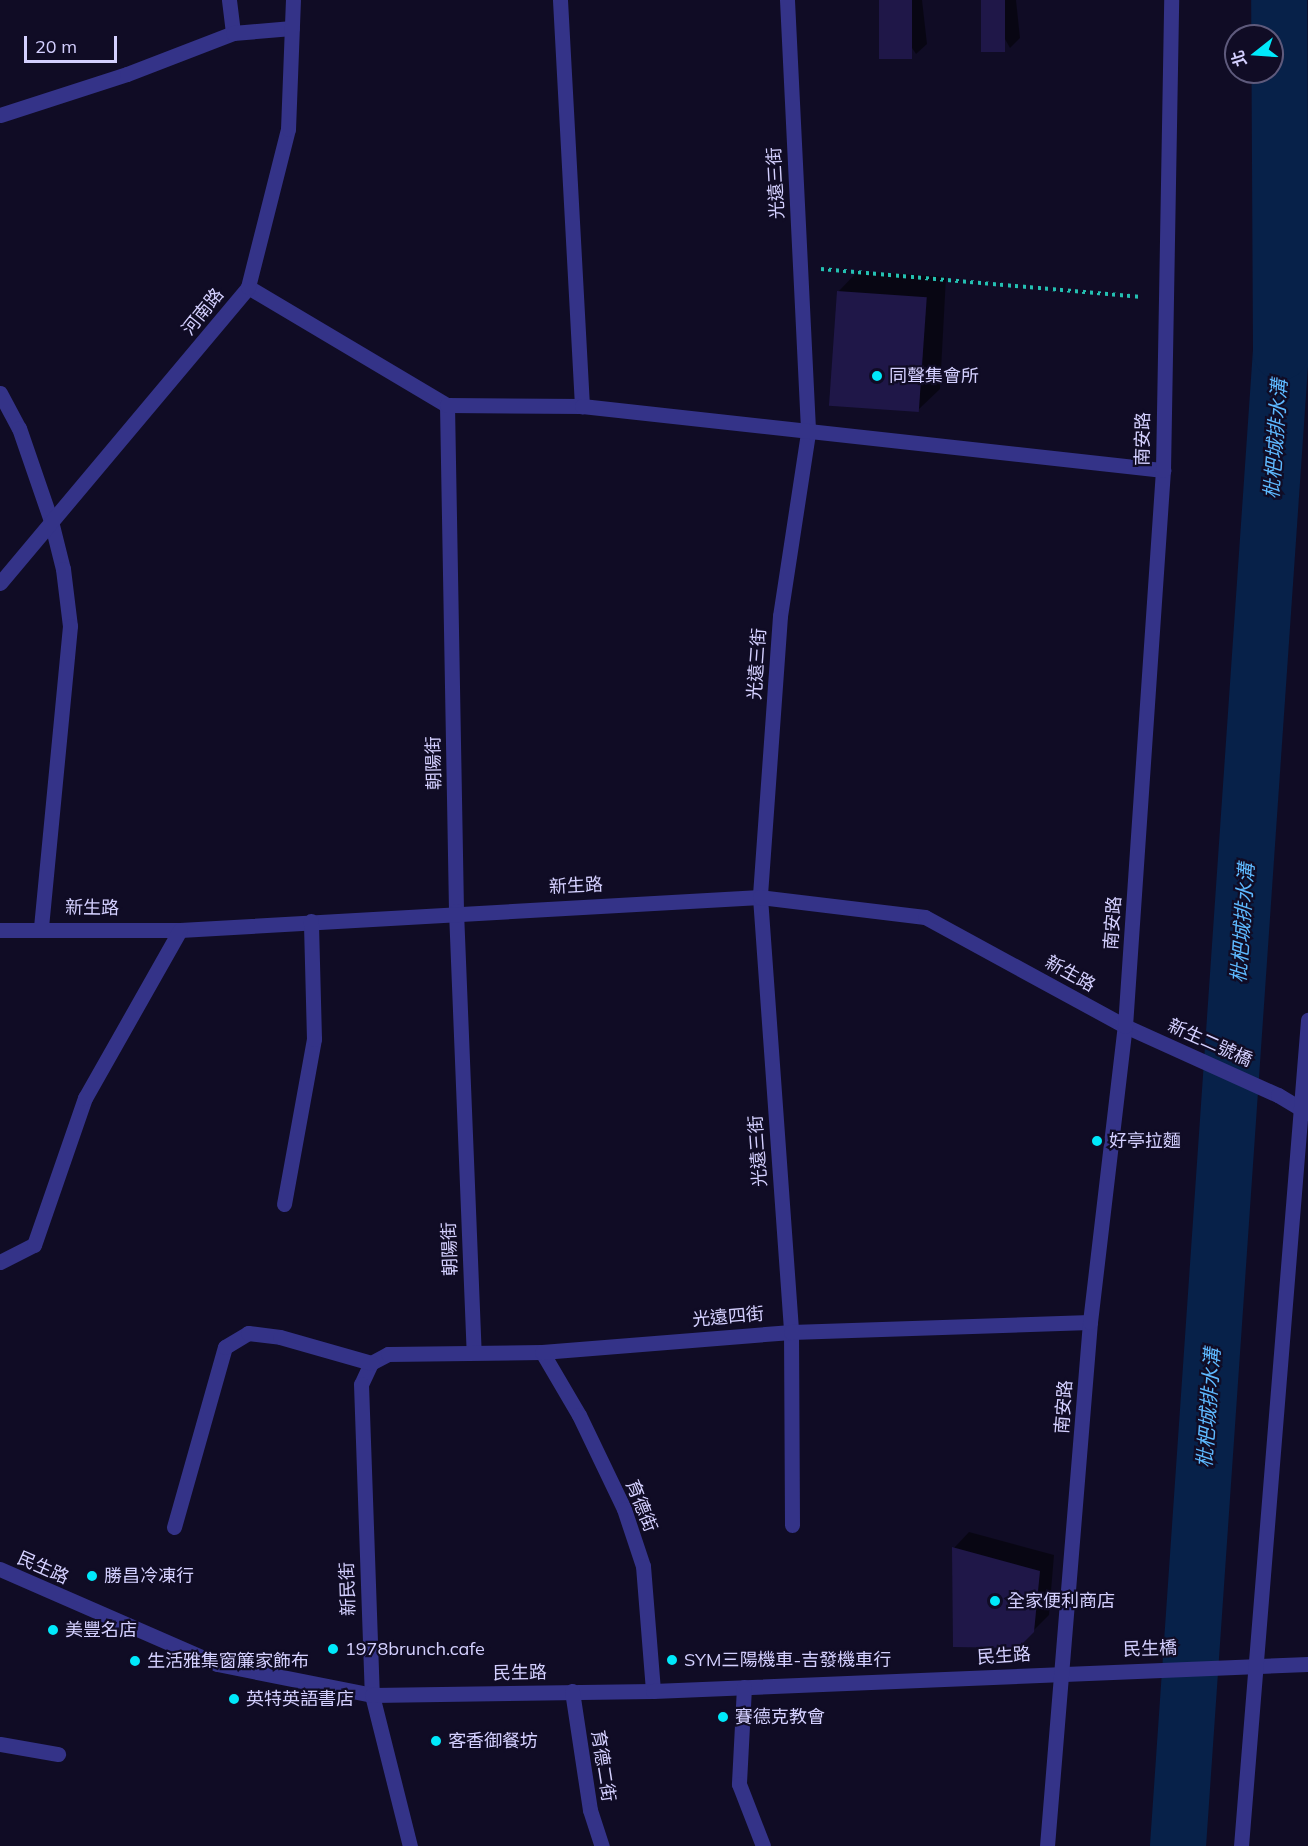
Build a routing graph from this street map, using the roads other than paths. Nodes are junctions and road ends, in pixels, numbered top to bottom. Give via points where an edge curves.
1 (229, 0) edge
2 (293, 0) edge
3 (560, 0) edge
4 (788, 0) edge
5 (1171, 0) edge
6 (292, 28) junction
7 (232, 33) junction
8 (0, 115) edge
9 (248, 287) junction
10 (0, 393) edge
11 (447, 405) junction
12 (582, 406) junction
13 (808, 433) junction
14 (1163, 470) junction
15 (51, 521) junction
16 (0, 584) edge
17 (760, 897) junction
18 (456, 911) junction
19 (310, 921) junction
20 (41, 927) junction
21 (0, 930) edge
22 (180, 930) junction
23 (1308, 1020) edge
24 (1125, 1026) junction
25 (1304, 1111) edge
26 (284, 1204) dead end
27 (0, 1262) edge
28 (1090, 1322) junction
29 (791, 1332) junction
30 (474, 1351) junction
31 (542, 1352) junction
32 (371, 1364) junction
33 (792, 1525) dead end
34 (174, 1527) dead end
35 (0, 1569) edge
36 (1308, 1664) edge
37 (1256, 1666) junction
38 (1070, 1671) junction
39 (744, 1687) junction
40 (572, 1691) junction
41 (653, 1691) junction
42 (372, 1695) junction
43 (0, 1744) edge
44 (58, 1754) dead end
45 (410, 1846) edge
46 (602, 1846) edge
47 (763, 1846) edge
48 (1047, 1846) edge
49 (1240, 1846) edge

1 - 7 street
2 - 6 street, 河南路
3 - 12 street
4 - 13 street, 光遠三街
5 - 14 street, 南安路
6 - 7 street
6 - 9 street, 河南路 via 288,129
7 - 8 street via 128,74
9 - 11 street
9 - 15 street, 河南路
10 - 15 street via 19,428
11 - 12 street
11 - 18 street, 朝陽街
12 - 13 street
13 - 14 street
13 - 17 street, 光遠三街 via 780,616
14 - 24 street, 南安路
15 - 16 street, 河南路
15 - 20 street via 63,569 70,626
17 - 18 street, 新生路
17 - 24 street, 新生路 via 925,917
17 - 29 street, 光遠三街
18 - 19 street, 新生路
18 - 30 street, 朝陽街
19 - 22 street, 新生路
19 - 26 street via 314,1039
20 - 21 street, 新生路
20 - 22 street, 新生路
22 - 27 street via 85,1098 34,1245
23 - 25 street
24 - 25 street, 新生二號橋 via 1278,1095
24 - 28 street, 南安路
25 - 37 street
28 - 29 street, 光遠四街
28 - 38 street, 南安路
29 - 31 street, 光遠四街
29 - 33 street, 光遠三街
30 - 31 street, 光遠四街
30 - 32 street, 光遠四街 via 388,1354
31 - 41 street, 育德街 via 579,1415 609,1478 643,1566
32 - 34 street via 259,1334 248,1333 225,1347
32 - 42 street, 新民街 via 361,1384
35 - 42 street, 民生路 via 217,1664
36 - 37 street
37 - 38 street, 民生橋
37 - 49 street
38 - 39 street, 民生路
38 - 48 street, 南安路
39 - 41 street, 民生路
39 - 47 street via 739,1784
40 - 41 street, 民生路
40 - 42 street, 民生路
40 - 46 street, 育德二街 via 590,1810
42 - 45 street, 新民街
43 - 44 street

